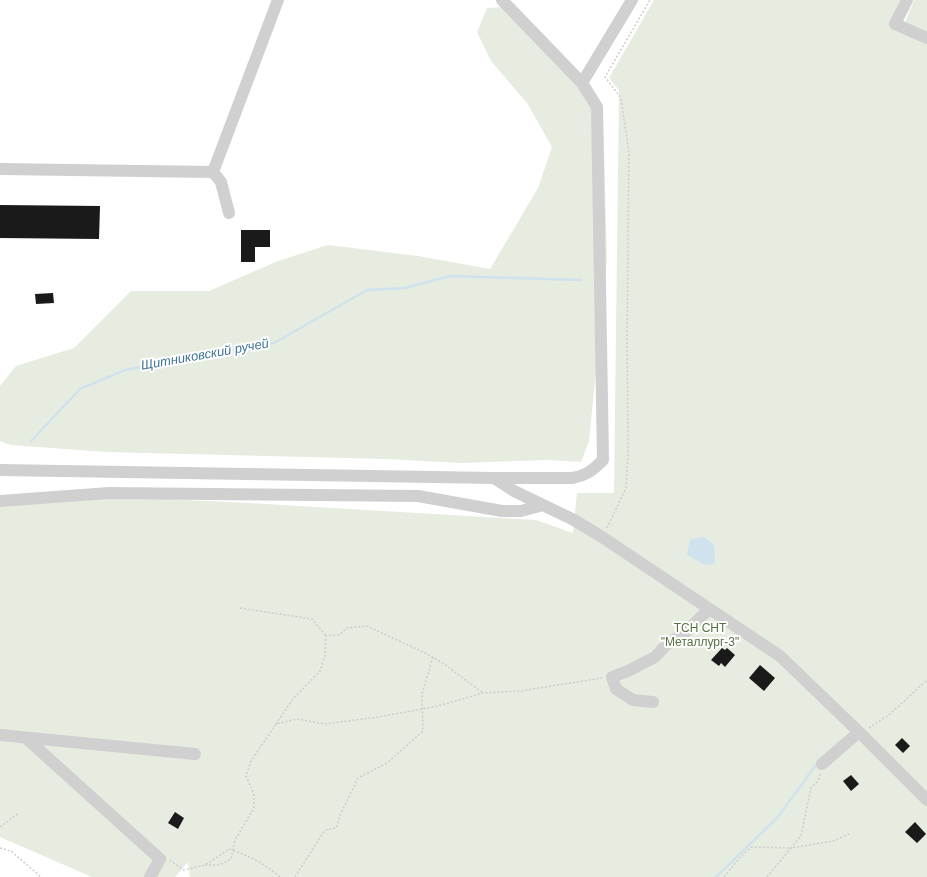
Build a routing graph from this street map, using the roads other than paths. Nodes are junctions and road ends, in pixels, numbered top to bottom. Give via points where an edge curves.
1 (278, 0) edge
2 (502, 0) edge
3 (632, 0) edge
4 (907, 0) edge
5 (927, 38) edge
6 (582, 83) junction
7 (0, 169) edge
8 (213, 172) junction
9 (229, 213) dead end
10 (0, 470) edge
11 (494, 478) junction
12 (0, 501) edge
13 (543, 505) junction
14 (709, 609) junction
15 (653, 702) dead end
16 (859, 732) junction
17 (0, 735) edge
18 (26, 738) junction
19 (195, 754) dead end
20 (822, 764) road end
21 (927, 800) edge
22 (150, 877) edge

1 - 8 street
2 - 6 street
3 - 6 street
4 - 5 street via 895,24
6 - 11 street via 597,107 603,460 593,470 572,478
7 - 8 street
8 - 9 street via 220,182
10 - 11 street
11 - 13 street
12 - 13 street via 109,493 418,496 502,511 521,511
13 - 14 street via 602,537
14 - 15 street via 686,632 655,656 612,677 616,689 633,700
14 - 16 street via 780,656
16 - 20 street
16 - 21 street
17 - 18 street
18 - 19 street
18 - 22 street via 160,859

